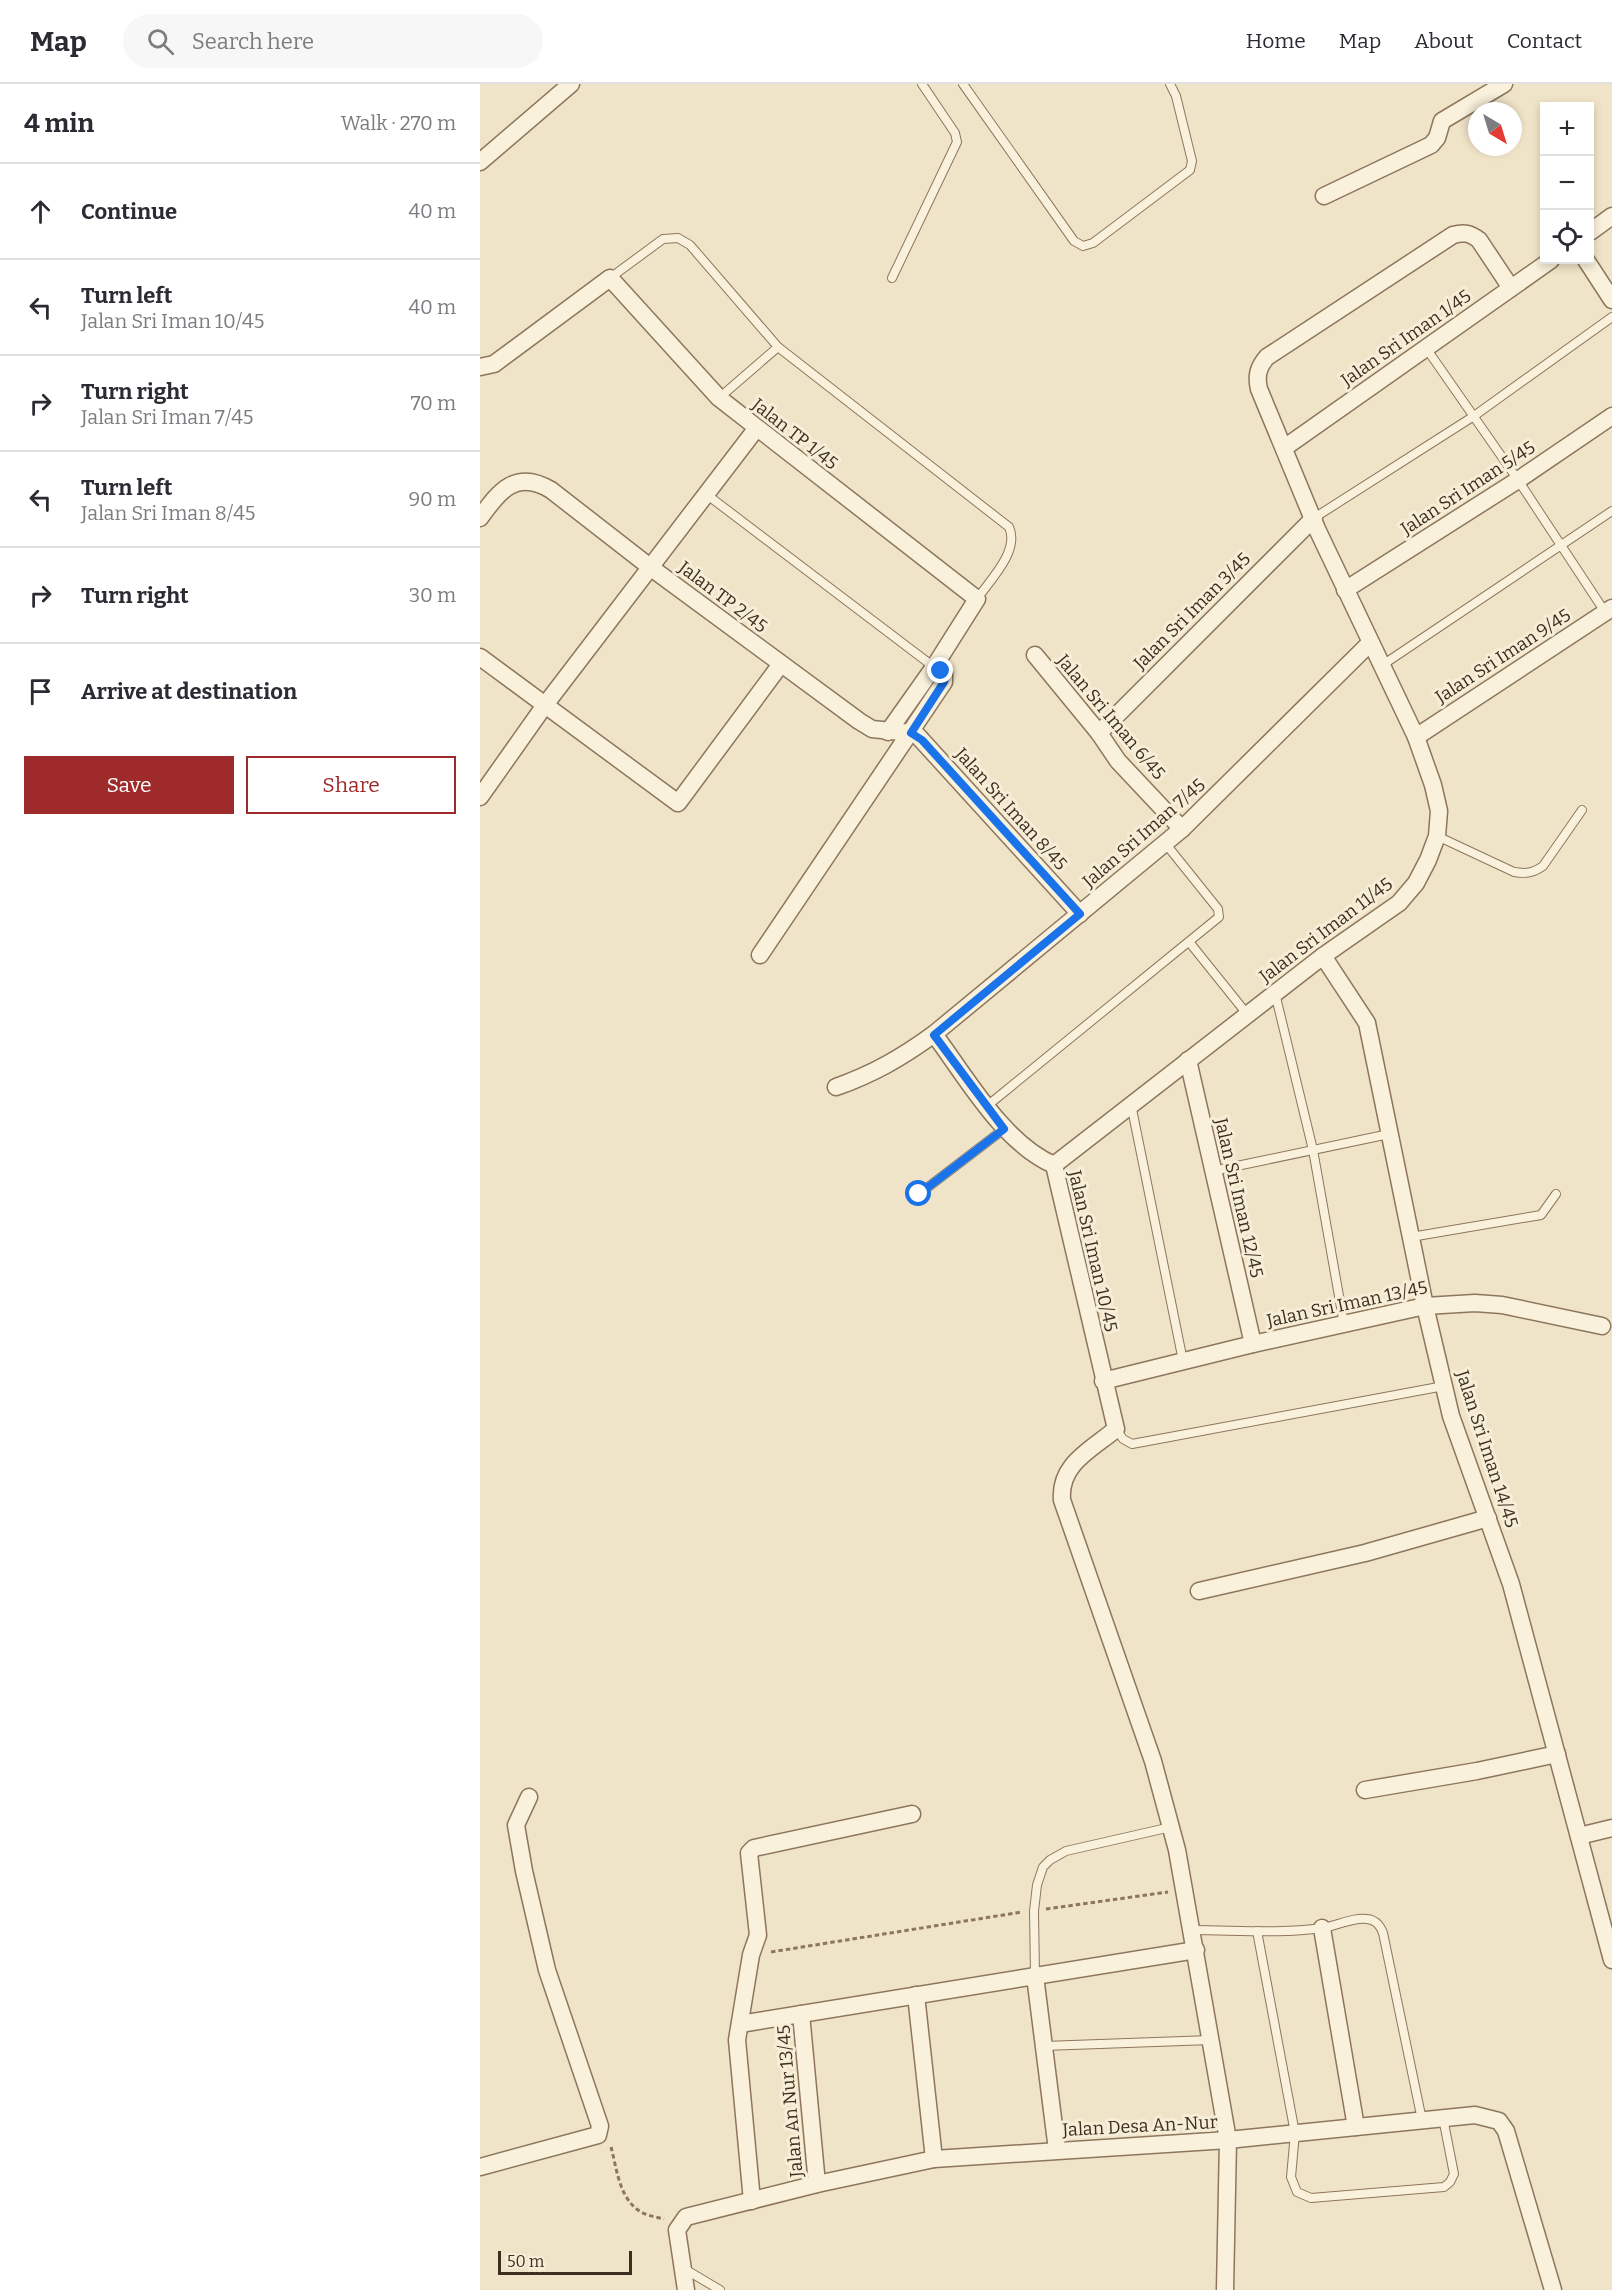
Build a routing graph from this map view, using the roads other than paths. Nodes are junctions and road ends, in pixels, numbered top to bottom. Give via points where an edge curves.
1 (571, 84) edge
2 (922, 84) edge
3 (963, 84) edge
4 (1170, 84) edge
5 (1504, 84) edge
6 (480, 162) edge
7 (1324, 196) dead end
8 (1612, 216) edge
9 (1594, 229) edge
10 (1545, 264) edge
11 (1589, 264) edge
12 (610, 278) junction
13 (891, 278) dead end
14 (1511, 288) junction
15 (1612, 300) edge
16 (1612, 317) edge
17 (778, 347) junction
18 (1426, 348) junction
19 (480, 368) edge
20 (718, 398) junction
21 (1474, 416) junction
22 (1612, 416) edge
23 (756, 429) junction
24 (1284, 448) junction
25 (1518, 480) junction
26 (706, 494) junction
27 (1612, 511) edge
28 (480, 518) edge
29 (1314, 518) junction
30 (1561, 545) junction
31 (650, 567) junction
32 (1345, 590) junction
33 (977, 599) junction
34 (1609, 610) edge
35 (1370, 643) junction
36 (1035, 655) dead end
37 (480, 657) edge
38 (781, 664) junction
39 (1381, 666) junction
40 (933, 667) junction
41 (545, 705) junction
42 (888, 732) junction
43 (911, 733) junction
44 (1099, 733) junction
45 (1416, 737) junction
46 (480, 797) edge
47 (1582, 810) dead end
48 (1182, 829) junction
49 (1437, 836) junction
50 (1165, 843) junction
51 (1080, 914) junction
52 (1190, 943) junction
53 (760, 955) dead end
54 (1323, 956) junction
55 (1275, 993) junction
56 (1247, 1014) junction
57 (934, 1035) junction
58 (1188, 1060) junction
59 (836, 1087) dead end
60 (1131, 1104) junction
61 (987, 1106) junction
62 (1004, 1129) junction
63 (1389, 1134) junction
64 (1313, 1150) junction
65 (1054, 1165) junction
66 (1213, 1171) junction
67 (919, 1194) dead end
68 (1556, 1194) dead end
69 (1411, 1238) junction
70 (1425, 1306) junction
71 (1344, 1324) junction
72 (1602, 1326) dead end
73 (1253, 1344) junction
74 (1183, 1361) junction
75 (1103, 1381) junction
76 (1444, 1386) junction
77 (1116, 1429) junction
78 (1488, 1518) junction
79 (1199, 1591) dead end
80 (1557, 1754) junction
81 (1365, 1790) dead end
82 (529, 1797) dead end
83 (912, 1814) dead end
84 (1171, 1827) junction
85 (1612, 1828) edge
86 (1579, 1836) junction
87 (1322, 1928) junction
88 (1192, 1930) junction
89 (1257, 1931) junction
90 (1196, 1950) junction
91 (1612, 1960) edge
92 (1035, 1976) junction
93 (916, 1995) junction
94 (801, 2014) junction
95 (740, 2024) junction
96 (1211, 2040) junction
97 (1044, 2046) junction
98 (1443, 2118) junction
99 (1422, 2120) junction
100 (1356, 2127) junction
101 (1295, 2133) junction
102 (1228, 2140) junction
103 (1057, 2150) junction
104 (934, 2159) junction
105 (480, 2166) edge
106 (817, 2184) junction
107 (752, 2201) junction
108 (682, 2268) junction
109 (686, 2290) edge
110 (720, 2290) edge
111 (1225, 2290) edge
112 (1553, 2290) edge

1 - 6 street
2 - 13 lane via 957,142
3 - 4 lane via 1074,241 1083,246 1093,243 1190,171 1192,160
5 - 7 street via 1442,121 1431,145
8 - 9 street
10 - 14 street, Jalan Sri Iman 1/45
11 - 15 street
12 - 17 lane via 657,242 678,238 690,245
12 - 19 street via 494,364
12 - 20 street, Jalan TP 1/45
14 - 18 street, Jalan Sri Iman 1/45
14 - 24 street, Jalan Sri Iman 11/45 via 1479,240 1463,232 1267,357 1257,380
16 - 21 lane
17 - 20 lane
17 - 33 lane via 1009,527 1012,548
18 - 21 lane
18 - 24 street, Jalan Sri Iman 1/45
20 - 23 street, Jalan TP 1/45
21 - 25 lane
21 - 29 lane
22 - 25 street, Jalan Sri Iman 5/45
23 - 26 street
23 - 33 street, Jalan TP 1/45
24 - 29 street, Jalan Sri Iman 11/45
25 - 30 lane
25 - 32 street, Jalan Sri Iman 5/45
26 - 31 street
26 - 40 lane
27 - 30 lane
28 - 31 street, Jalan TP 2/45 via 500,491 517,483 535,482 551,490
29 - 32 street, Jalan Sri Iman 11/45
29 - 44 street, Jalan Sri Iman 3/45
30 - 34 lane
30 - 39 lane
31 - 38 street, Jalan TP 2/45
31 - 41 street
32 - 35 street, Jalan Sri Iman 11/45
33 - 40 street
34 - 45 street, Jalan Sri Iman 9/45
35 - 39 street, Jalan Sri Iman 11/45
35 - 48 street, Jalan Sri Iman 7/45
36 - 44 street, Jalan Sri Iman 6/45
37 - 41 street
38 - 41 street via 678,803
38 - 42 street, Jalan TP 2/45 via 872,729
39 - 45 street, Jalan Sri Iman 11/45
40 - 42 street
40 - 43 street via 944,674 944,682
41 - 46 street
42 - 43 street, Jalan TP 2/45
43 - 51 street, Jalan Sri Iman 8/45 via 922,740
43 - 53 street
44 - 48 street, Jalan Sri Iman 6/45 via 1118,761
45 - 49 street, Jalan Sri Iman 11/45 via 1439,811
47 - 49 lane via 1543,866 1525,874
48 - 50 street, Jalan Sri Iman 7/45
49 - 54 street, Jalan Sri Iman 11/45 via 1416,883 1399,903
50 - 51 street, Jalan Sri Iman 7/45
50 - 52 lane via 1220,913 1217,921
51 - 57 street, Jalan Sri Iman 7/45
52 - 56 lane
52 - 61 lane
54 - 55 street, Jalan Sri Iman 11/45
54 - 63 street, Jalan Sri Iman 14/45 via 1367,1023
55 - 56 street, Jalan Sri Iman 11/45
55 - 64 lane
56 - 58 street, Jalan Sri Iman 11/45
57 - 59 street, Jalan Sri Iman 7/45 via 871,1075
57 - 61 street, Jalan Sri Iman 10/45
58 - 60 street, Jalan Sri Iman 11/45
58 - 66 street, Jalan Sri Iman 12/45
60 - 65 street, Jalan Sri Iman 11/45
60 - 74 lane
61 - 62 street, Jalan Sri Iman 10/45
62 - 65 street, Jalan Sri Iman 10/45 via 1032,1154
62 - 67 lane
63 - 64 lane
63 - 69 street, Jalan Sri Iman 14/45
64 - 66 lane
64 - 71 lane
65 - 75 street, Jalan Sri Iman 10/45
66 - 73 street, Jalan Sri Iman 12/45
68 - 69 lane via 1541,1215
69 - 70 street, Jalan Sri Iman 14/45
70 - 71 street, Jalan Sri Iman 13/45
70 - 72 street, Jalan Sri Iman 13/45 via 1502,1305
70 - 76 street, Jalan Sri Iman 14/45
71 - 73 street, Jalan Sri Iman 13/45
73 - 74 street, Jalan Sri Iman 13/45
74 - 75 street, Jalan Sri Iman 13/45
75 - 77 street, Jalan Sri Iman 10/45
76 - 77 lane via 1132,1444
76 - 78 street, Jalan Sri Iman 14/45
77 - 84 street via 1068,1469 1062,1479 1062,1500 1153,1761
78 - 79 street via 1365,1553
78 - 80 street, Jalan Sri Iman 14/45 via 1511,1584
80 - 81 street
80 - 86 street, Jalan Sri Iman 14/45
82 - 105 street via 516,1825 524,1871 547,1970 600,2126 598,2135
83 - 95 street via 751,1850 747,1856 758,1935
84 - 88 street
84 - 92 lane via 1057,1854 1050,1860 1039,1876 1034,1911
85 - 86 street
86 - 91 street, Jalan Sri Iman 14/45
87 - 89 lane
87 - 99 lane via 1369,1918 1381,1926
87 - 100 street
88 - 89 lane
88 - 90 street
89 - 101 lane
90 - 92 street
90 - 96 street
92 - 93 street
92 - 97 street
93 - 94 street
93 - 104 street
94 - 95 street
94 - 106 street, Jalan An Nur 13/45
95 - 107 street via 737,2040
96 - 97 lane
96 - 102 street
97 - 103 street
98 - 99 street, Jalan Desa An-Nur
98 - 101 lane via 1454,2174 1450,2182 1436,2189 1304,2196 1297,2192 1292,2177
98 - 112 street, Jalan Desa An-Nur via 1487,2116 1506,2131
99 - 100 street, Jalan Desa An-Nur
100 - 101 street, Jalan Desa An-Nur
101 - 102 street, Jalan Desa An-Nur
102 - 103 street, Jalan Desa An-Nur
102 - 111 street
103 - 104 street, Jalan Desa An-Nur
104 - 106 street, Jalan Desa An-Nur
106 - 107 street, Jalan Desa An-Nur
107 - 108 street, Jalan Desa An-Nur via 686,2217 680,2223 678,2238
108 - 109 street
108 - 110 lane

